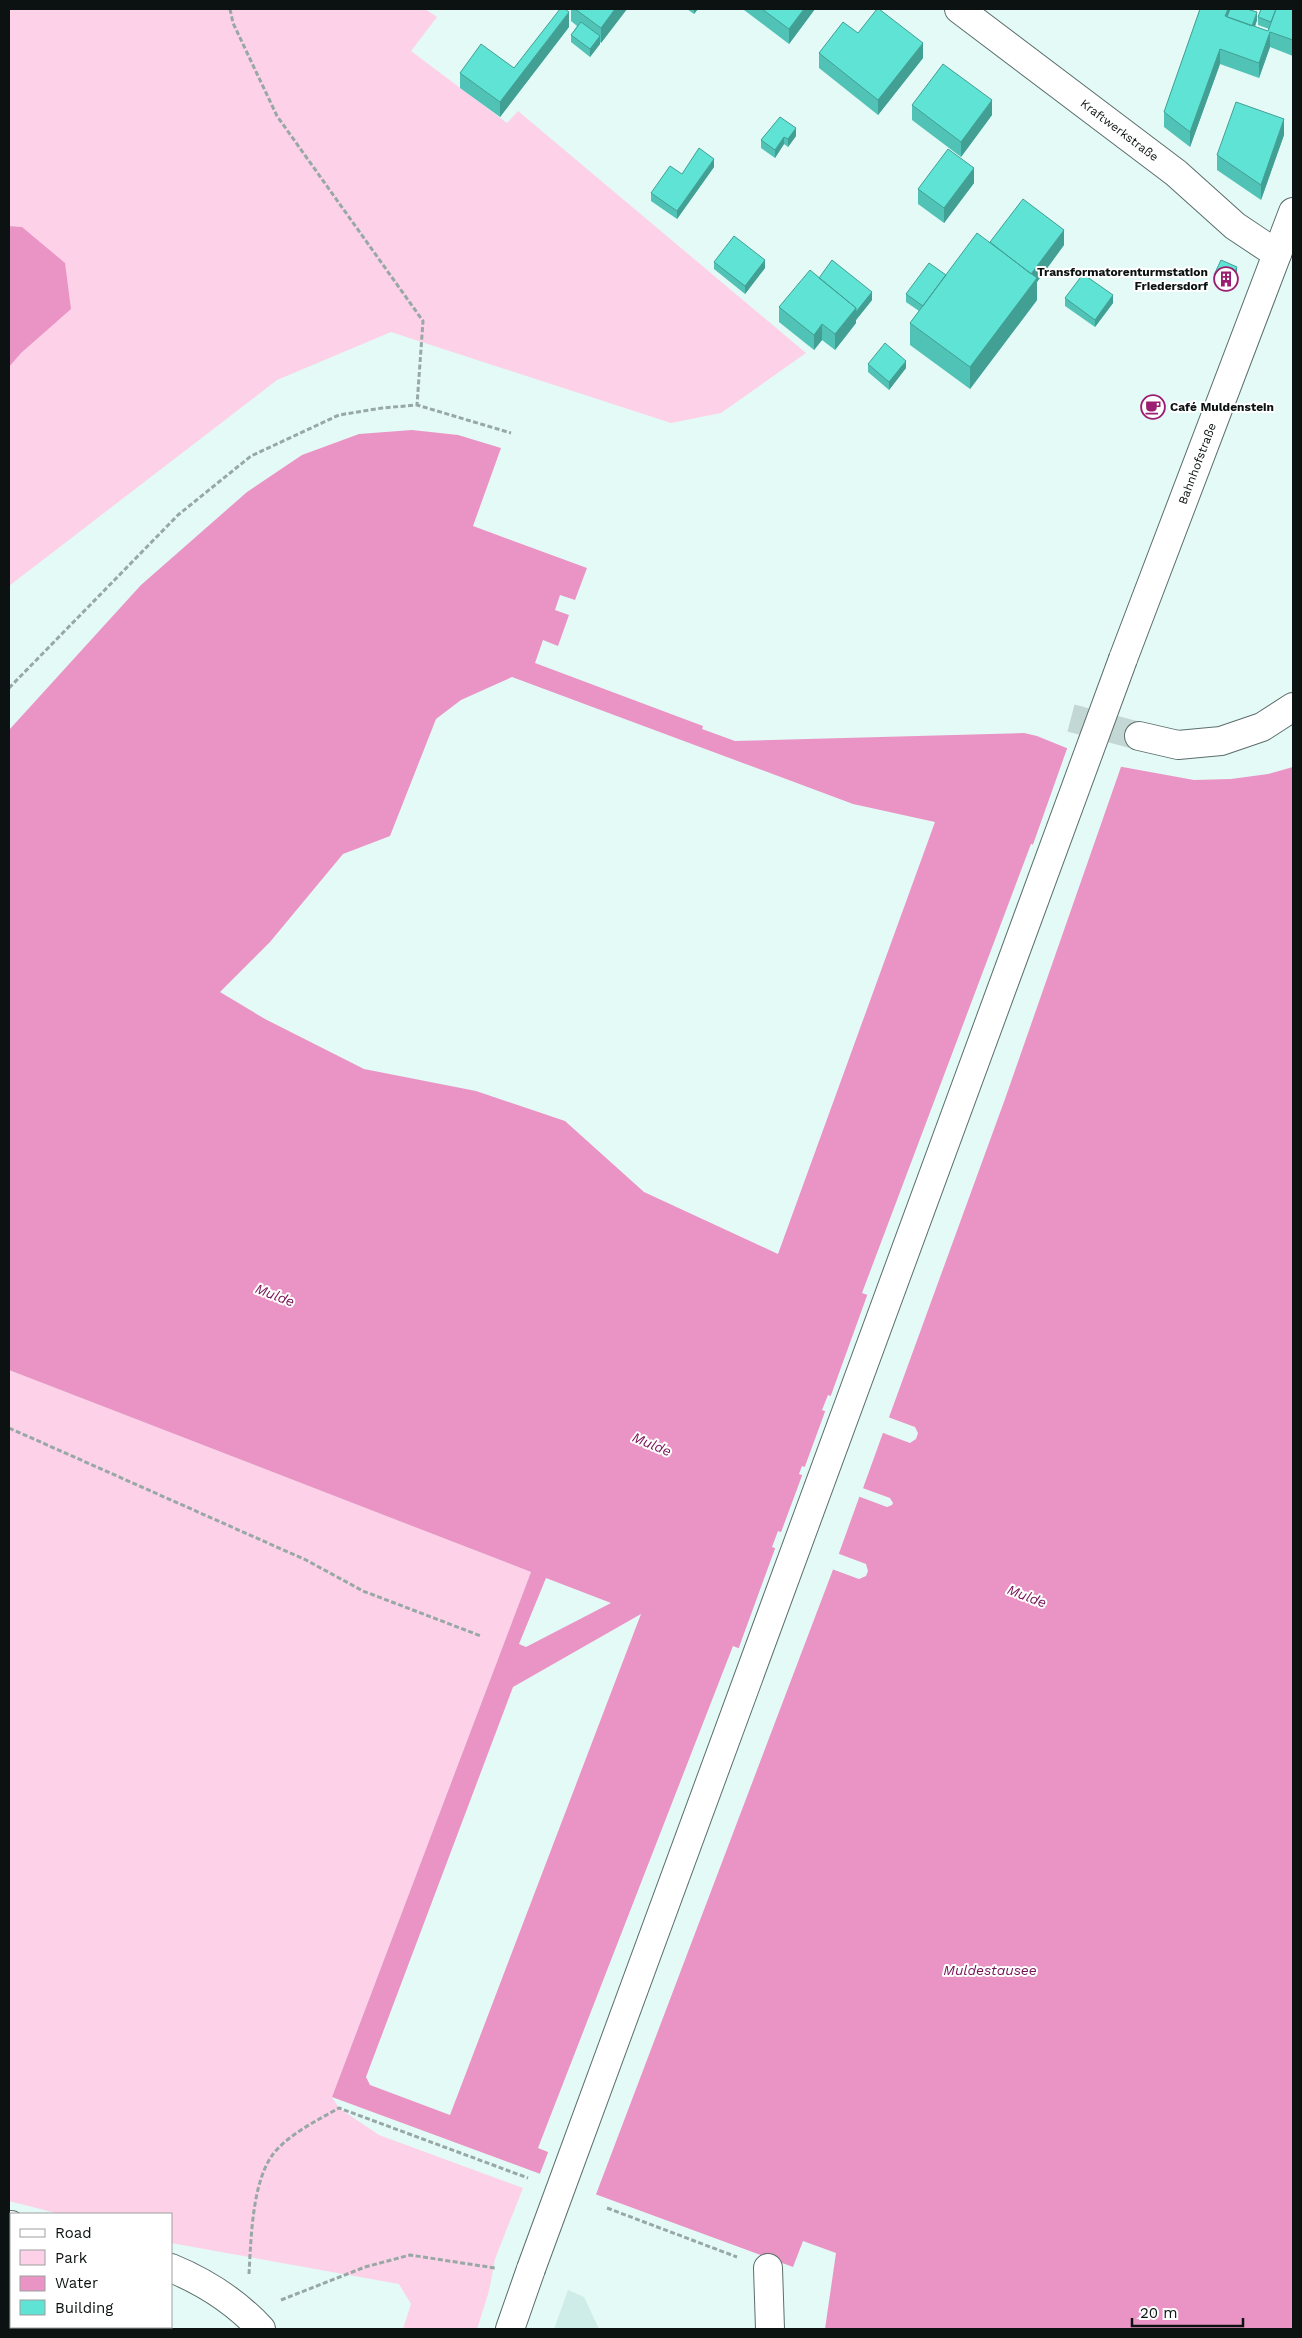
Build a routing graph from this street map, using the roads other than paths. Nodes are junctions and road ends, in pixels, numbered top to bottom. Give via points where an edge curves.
1 (959, 9) edge
2 (1293, 212) edge
3 (1277, 254) junction
4 (1293, 706) edge
5 (1139, 736) tunnel mouth
6 (172, 2268) edge
7 (768, 2268) road end
8 (254, 2321) edge
9 (510, 2329) edge
10 (770, 2329) edge

1 - 3 main road, Kraftwerkstraße via 1176,172 1235,226
2 - 3 main road, Bahnhofstraße
3 - 9 main road, Bahnhofstraße, bridge via 1123,659
4 - 5 main road via 1262,727 1221,741 1178,745
6 - 8 main road via 200,2280
7 - 10 main road

